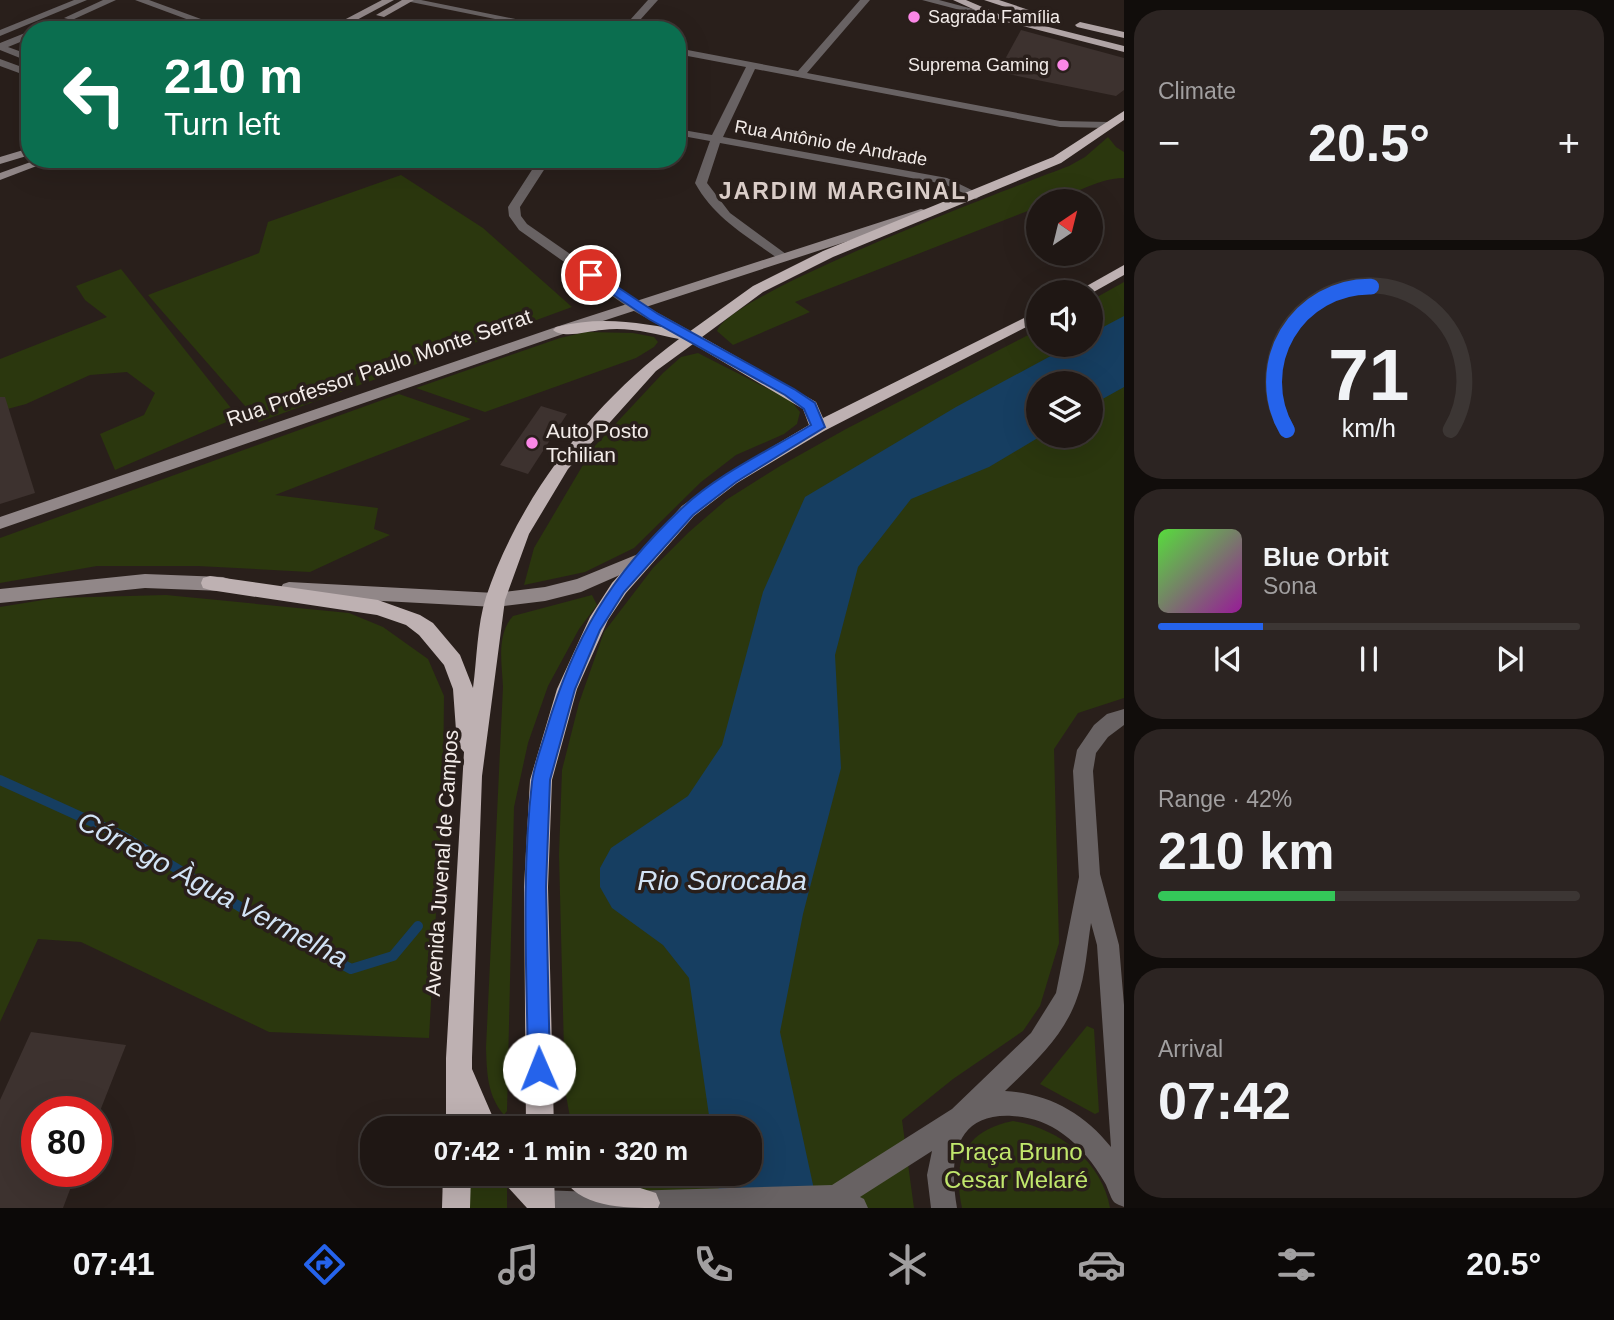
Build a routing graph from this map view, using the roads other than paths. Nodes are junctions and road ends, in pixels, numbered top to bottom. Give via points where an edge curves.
1 (82, 0) edge
2 (111, 0) edge
3 (139, 0) edge
4 (388, 0) edge
5 (408, 0) edge
6 (653, 0) edge
7 (865, 0) edge
8 (928, 0) edge
9 (958, 0) edge
10 (989, 0) edge
11 (998, 17) junction
12 (64, 20) dead end
13 (1059, 20) dead end
14 (30, 21) edge
15 (200, 21) edge
16 (347, 21) edge
17 (370, 21) edge
18 (518, 21) edge
19 (634, 21) edge
20 (1072, 23) dead end
21 (21, 25) edge
22 (0, 33) edge
23 (1124, 35) edge
24 (21, 38) edge
25 (0, 47) edge
26 (1124, 49) edge
27 (686, 53) edge
28 (21, 55) edge
29 (0, 62) edge
30 (752, 65) junction
31 (21, 70) edge
32 (800, 74) junction
33 (1124, 115) edge
34 (1105, 127) junction
35 (686, 134) edge
36 (716, 139) junction
37 (21, 154) edge
38 (0, 161) edge
39 (25, 168) edge
40 (539, 168) edge
41 (0, 177) edge
42 (976, 195) junction
43 (935, 208) junction
44 (784, 257) junction
45 (1124, 269) edge
46 (1103, 281) edge
47 (637, 307) junction
48 (1026, 321) edge
49 (561, 330) junction
50 (691, 337) junction
51 (818, 427) junction
52 (0, 523) edge
53 (648, 556) junction
54 (210, 583) junction
55 (0, 596) edge
56 (495, 600) junction
57 (1124, 717) edge
58 (471, 776) junction
59 (1089, 874) junction
60 (458, 1058) junction
61 (539, 1095) junction
62 (460, 1116) edge
63 (478, 1116) edge
64 (540, 1116) edge
65 (545, 1116) edge
66 (961, 1118) junction
67 (1124, 1158) edge
68 (457, 1186) edge
69 (525, 1186) edge
70 (540, 1186) edge
71 (589, 1186) edge
72 (1124, 1194) edge
73 (845, 1203) edge
74 (541, 1205) edge
75 (637, 1205) edge
76 (456, 1208) edge
77 (944, 1208) edge

1 - 14 street
2 - 12 street
3 - 15 street
4 - 16 main road
5 - 17 main road
5 - 18 street
6 - 19 street
7 - 32 street
8 - 11 street
9 - 11 main road
10 - 13 main road
11 - 26 main road
20 - 23 main road
21 - 22 street
24 - 25 street
25 - 28 street
27 - 30 street
29 - 31 street
30 - 32 street
30 - 36 street
32 - 34 street via 1060,124
33 - 34 highway, Avenida Juvenal de Campos
34 - 42 highway, Avenida Juvenal de Campos via 1057,160
35 - 36 street, Rua Antônio de Andrade
36 - 42 street, Rua Antônio de Andrade via 947,181
36 - 44 street via 701,183 708,198
37 - 38 main road
39 - 41 main road
40 - 47 street via 514,207 514,216
42 - 43 highway, Avenida Juvenal de Campos
43 - 44 main road, Rua Professor Paulo Monte Serrat
43 - 50 highway, Avenida Juvenal de Campos via 758,289
44 - 47 main road, Rua Professor Paulo Monte Serrat
45 - 46 highway
47 - 49 main road, Rua Professor Paulo Monte Serrat
47 - 50 street
48 - 51 highway
49 - 50 highway via 632,325
49 - 52 main road, Rua Professor Paulo Monte Serrat
50 - 51 highway via 789,392 810,407
50 - 56 highway, Avenida Juvenal de Campos via 650,368 562,465 520,533
51 - 53 highway via 731,478 688,511
53 - 56 main road via 580,585
53 - 61 highway via 618,588 593,627 567,689 541,780 536,887
54 - 55 main road via 145,581
54 - 56 main road
54 - 58 highway via 378,608 426,629 453,661 463,689
56 - 58 highway, Avenida Juvenal de Campos
57 - 59 street via 1101,731 1087,750 1083,771
58 - 60 highway, Avenida Juvenal de Campos
59 - 66 street via 1074,969 1062,1008 1021,1061
59 - 67 street via 1108,945
60 - 62 highway, Avenida Juvenal de Campos
60 - 63 highway
61 - 64 highway
61 - 65 highway
66 - 72 street via 985,1107 1013,1103 1043,1109 1072,1125 1099,1150
66 - 73 street
66 - 77 street via 947,1143 940,1173
68 - 76 highway
69 - 74 highway
70 - 74 highway
71 - 75 highway
73 - 75 street
74 - 75 street

